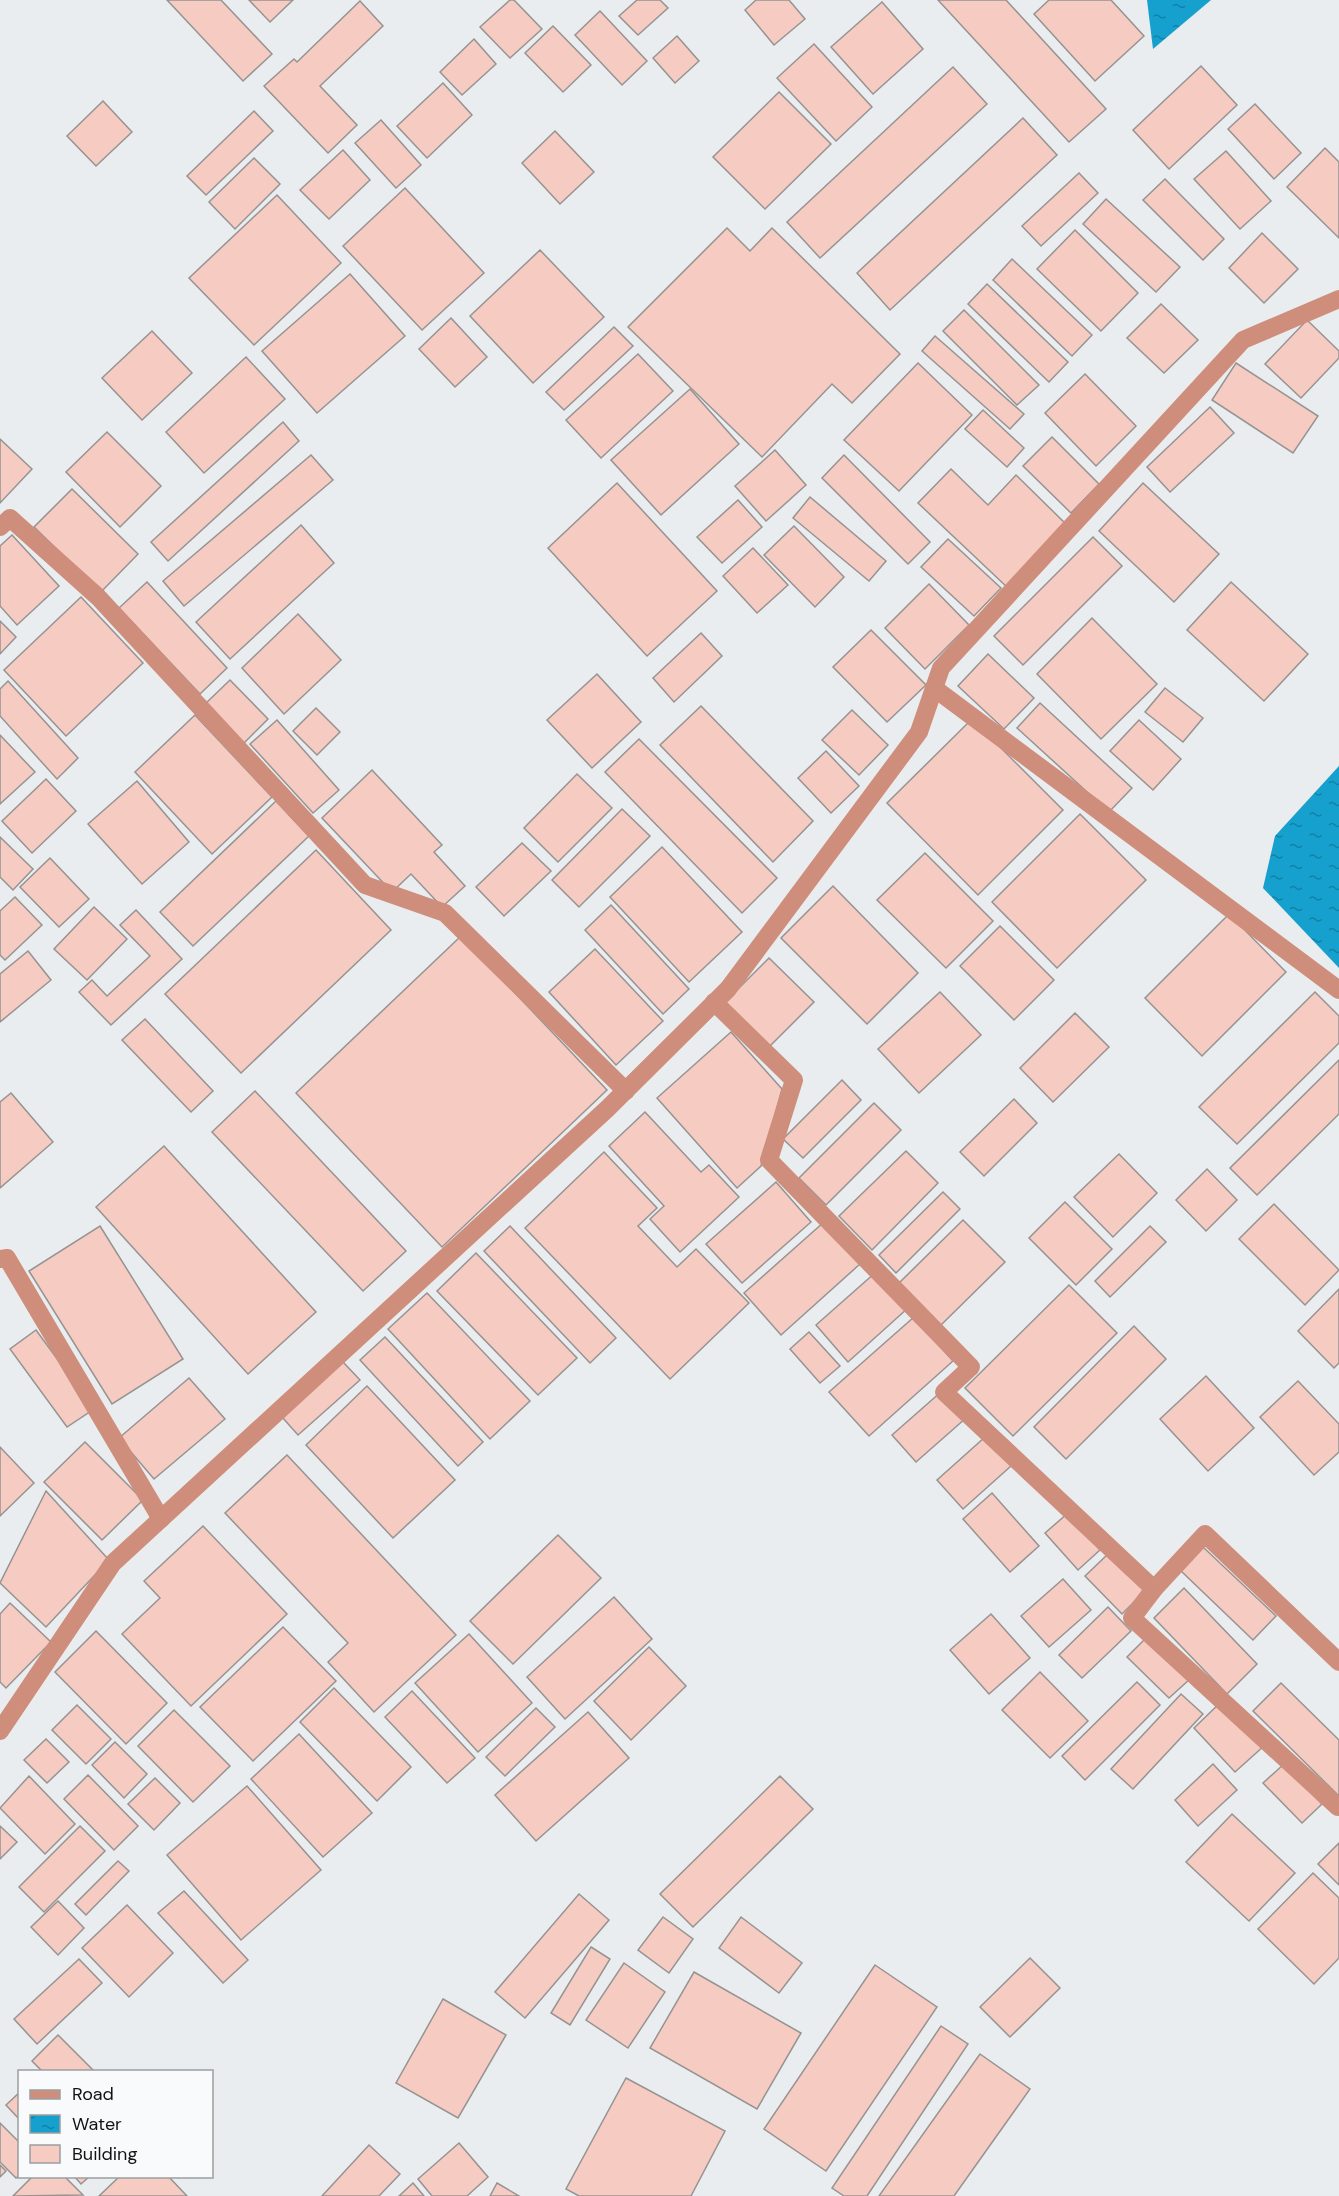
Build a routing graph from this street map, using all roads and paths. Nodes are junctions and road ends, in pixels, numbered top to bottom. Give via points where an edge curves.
1 (1339, 299) edge
2 (0, 527) edge
3 (934, 688) junction
4 (1339, 990) edge
5 (714, 1002) junction
6 (626, 1091) junction
7 (0, 1259) edge
8 (161, 1519) junction
9 (1154, 1588) junction
10 (1339, 1662) edge
11 (0, 1731) edge
12 (1338, 1807) edge

1 - 3 street via 1243,340 941,668
2 - 6 street via 10,518 98,597 365,885 445,913
3 - 4 street
3 - 5 street via 919,732 728,989
5 - 6 street
5 - 9 street via 794,1080 769,1160 971,1367 944,1392
6 - 8 street
7 - 8 street via 7,1258
8 - 11 street via 113,1563
9 - 10 street via 1205,1534
9 - 12 street via 1132,1618

